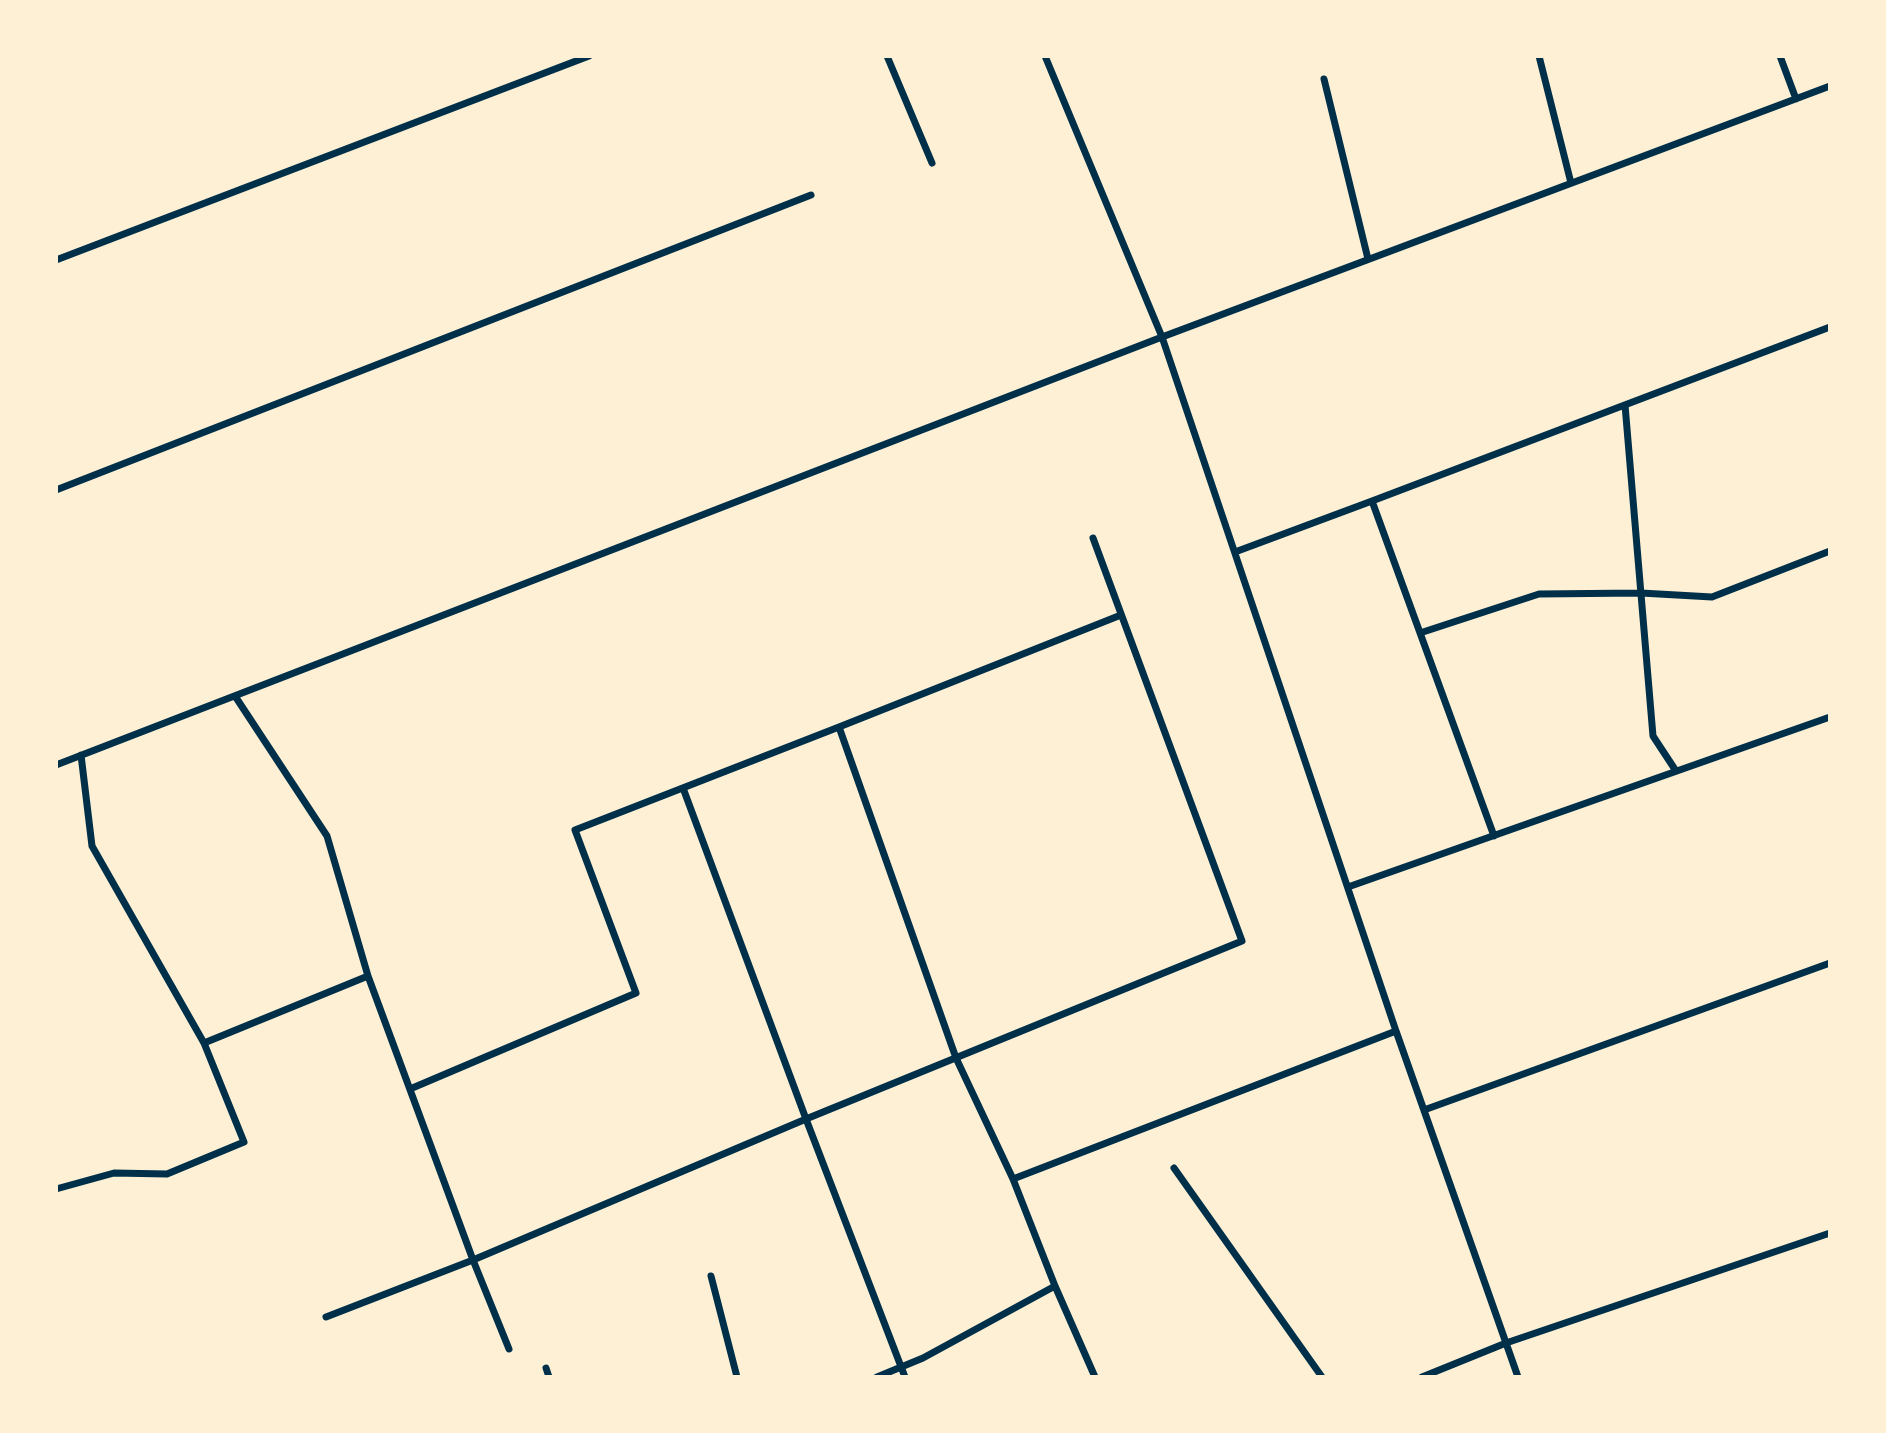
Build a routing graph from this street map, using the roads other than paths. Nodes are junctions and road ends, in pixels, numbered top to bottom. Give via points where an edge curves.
1 (589, 56) edge
2 (887, 56) edge
3 (1045, 56) edge
4 (1539, 56) edge
5 (1780, 56) edge
6 (1324, 79) dead end
7 (1830, 86) edge
8 (1796, 99) junction
9 (933, 163) dead end
10 (1571, 183) junction
11 (811, 195) dead end
12 (56, 260) edge
13 (1368, 260) junction
14 (1830, 327) edge
15 (1162, 337) junction
16 (1625, 405) junction
17 (56, 490) edge
18 (1372, 501) junction
19 (1093, 538) dead end
20 (1830, 551) edge
21 (1235, 552) junction
22 (1641, 593) junction
23 (1121, 615) junction
24 (1420, 633) junction
25 (235, 696) junction
26 (1830, 717) edge
27 (839, 727) junction
28 (81, 755) junction
29 (56, 765) edge
30 (1676, 771) junction
31 (683, 788) junction
32 (1494, 836) junction
33 (1348, 887) junction
34 (1830, 963) edge
35 (368, 976) junction
36 (1396, 1031) junction
37 (204, 1043) junction
38 (956, 1058) junction
39 (410, 1089) junction
40 (1424, 1110) junction
41 (806, 1119) junction
42 (1174, 1168) dead end
43 (1013, 1179) junction
44 (56, 1189) edge
45 (1830, 1233) edge
46 (473, 1260) junction
47 (711, 1276) dead end
48 (1055, 1286) junction
49 (326, 1317) dead end
50 (1506, 1343) junction
51 (509, 1349) dead end
52 (901, 1367) junction
53 (546, 1368) dead end
54 (550, 1377) edge
55 (737, 1377) edge
56 (877, 1377) edge
57 (905, 1377) edge
58 (1095, 1377) edge
59 (1322, 1377) edge
60 (1422, 1377) edge
61 (1518, 1377) edge

1 - 12 street
2 - 9 street
3 - 15 street
4 - 10 street
5 - 8 street
6 - 13 street
7 - 8 street
8 - 10 street
10 - 13 street
11 - 17 street
13 - 15 street
14 - 16 street
15 - 21 street
15 - 25 street
16 - 18 street
16 - 22 street
18 - 21 street
18 - 24 street
19 - 23 street
20 - 22 street via 1712,597
21 - 33 street
22 - 24 street via 1539,594
22 - 30 street via 1653,736
23 - 27 street
23 - 38 street via 1242,941
24 - 32 street
25 - 28 street
25 - 35 street via 327,836
26 - 30 street
27 - 31 street
27 - 38 street
28 - 29 street
28 - 37 street via 92,846
30 - 32 street
31 - 39 street via 575,830 636,993
31 - 41 street
32 - 33 street
33 - 36 street
34 - 40 street
35 - 37 street
35 - 39 street
36 - 40 street
36 - 43 street
37 - 44 street via 244,1142 167,1174 114,1173
38 - 41 street
38 - 43 street
39 - 46 street
40 - 50 street
41 - 46 street
41 - 52 street
42 - 59 street
43 - 48 street
45 - 50 street
46 - 49 street
46 - 51 street
47 - 55 street
48 - 52 street
48 - 58 street
50 - 60 street
50 - 61 street
52 - 56 street
52 - 57 street
53 - 54 street

